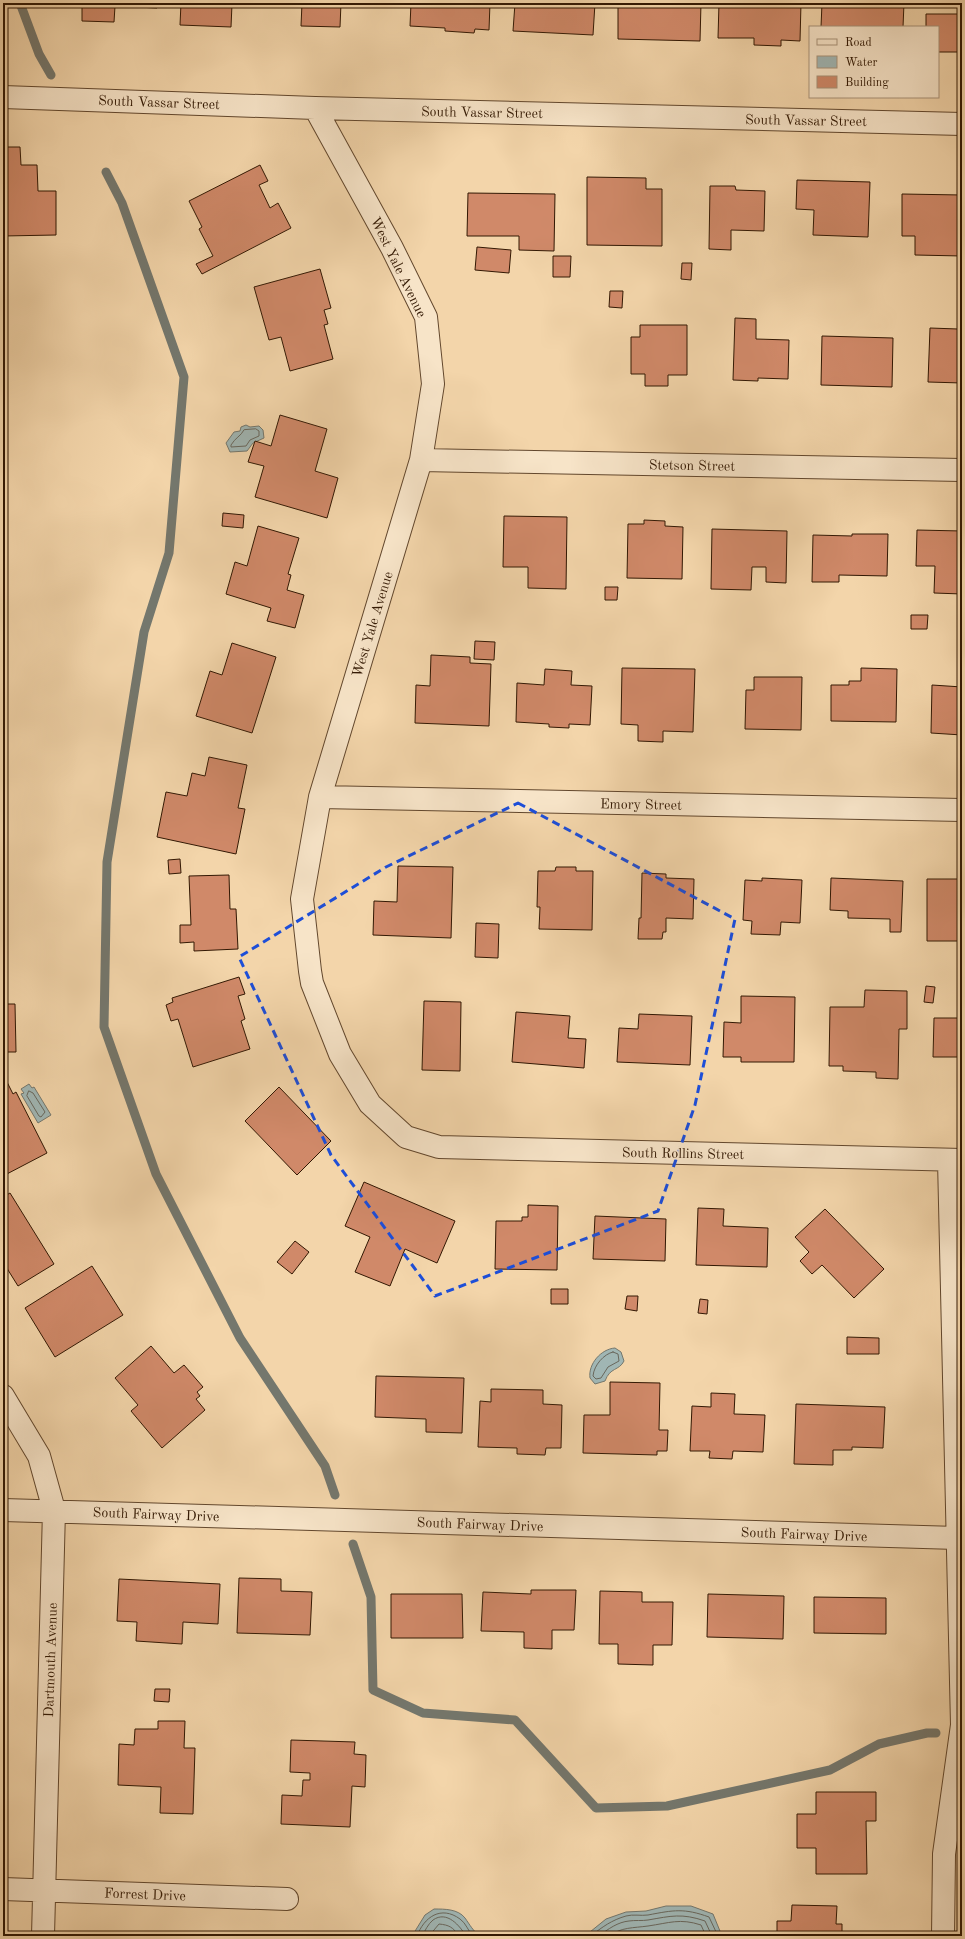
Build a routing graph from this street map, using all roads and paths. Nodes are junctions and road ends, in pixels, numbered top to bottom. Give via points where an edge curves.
1 (3, 97) edge
2 (315, 108) junction
3 (962, 124) edge
4 (421, 460) junction
5 (962, 470) edge
6 (320, 797) junction
7 (962, 810) edge
8 (406, 1138) joint
9 (955, 1160) edge
10 (3, 1396) edge
11 (3, 1510) edge
12 (54, 1510) junction
13 (957, 1538) junction
14 (3, 1889) edge
15 (44, 1891) junction
16 (287, 1899) dead end
17 (43, 1936) edge
18 (943, 1936) edge

1 - 2 street, South Vassar Street
2 - 3 street, South Vassar Street
2 - 4 street, West Yale Avenue via 392,248 426,317 433,384
4 - 5 street, Stetson Street
4 - 6 street, West Yale Avenue
6 - 7 street, Emory Street
6 - 8 street, West Yale Avenue via 302,899 312,983 340,1054 370,1104
8 - 9 street, South Rollins Street via 439,1147
9 - 13 street
10 - 12 street, Dartmouth Avenue via 39,1456
11 - 12 street, South Fairway Drive
12 - 13 street, South Fairway Drive
12 - 15 street, Dartmouth Avenue
13 - 18 street via 962,1725 944,1854
14 - 15 street, Forrest Drive
15 - 16 street, Forrest Drive
15 - 17 street, Dartmouth Avenue

